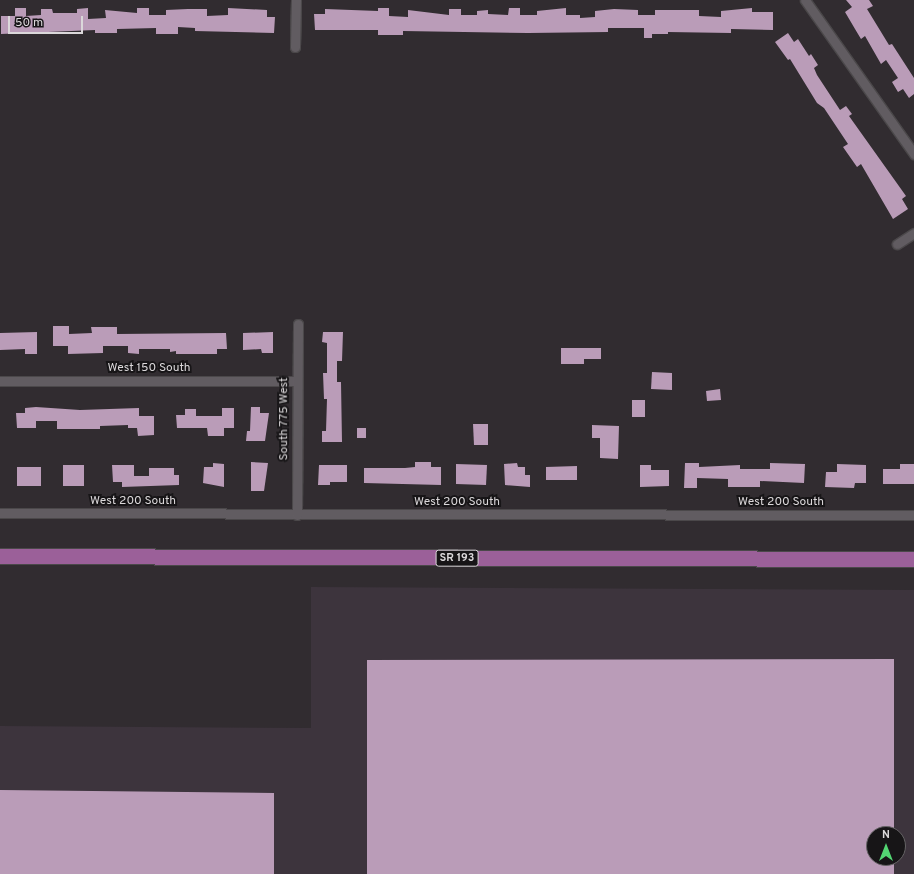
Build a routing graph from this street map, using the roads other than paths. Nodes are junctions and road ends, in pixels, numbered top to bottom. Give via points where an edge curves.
1 (296, 0) edge
2 (805, 0) edge
3 (295, 47) dead end
4 (914, 154) edge
5 (914, 233) edge
6 (897, 244) dead end
7 (298, 324) dead end
8 (0, 381) edge
9 (298, 381) junction
10 (0, 513) edge
11 (297, 515) junction
12 (914, 515) edge
13 (0, 556) edge
14 (914, 559) edge

1 - 3 street
2 - 4 street
5 - 6 street
7 - 9 street, South 775 West
8 - 9 street, West 150 South
9 - 11 street, South 775 West
10 - 11 street, West 200 South
11 - 12 street, West 200 South
13 - 14 main road, SR 193

